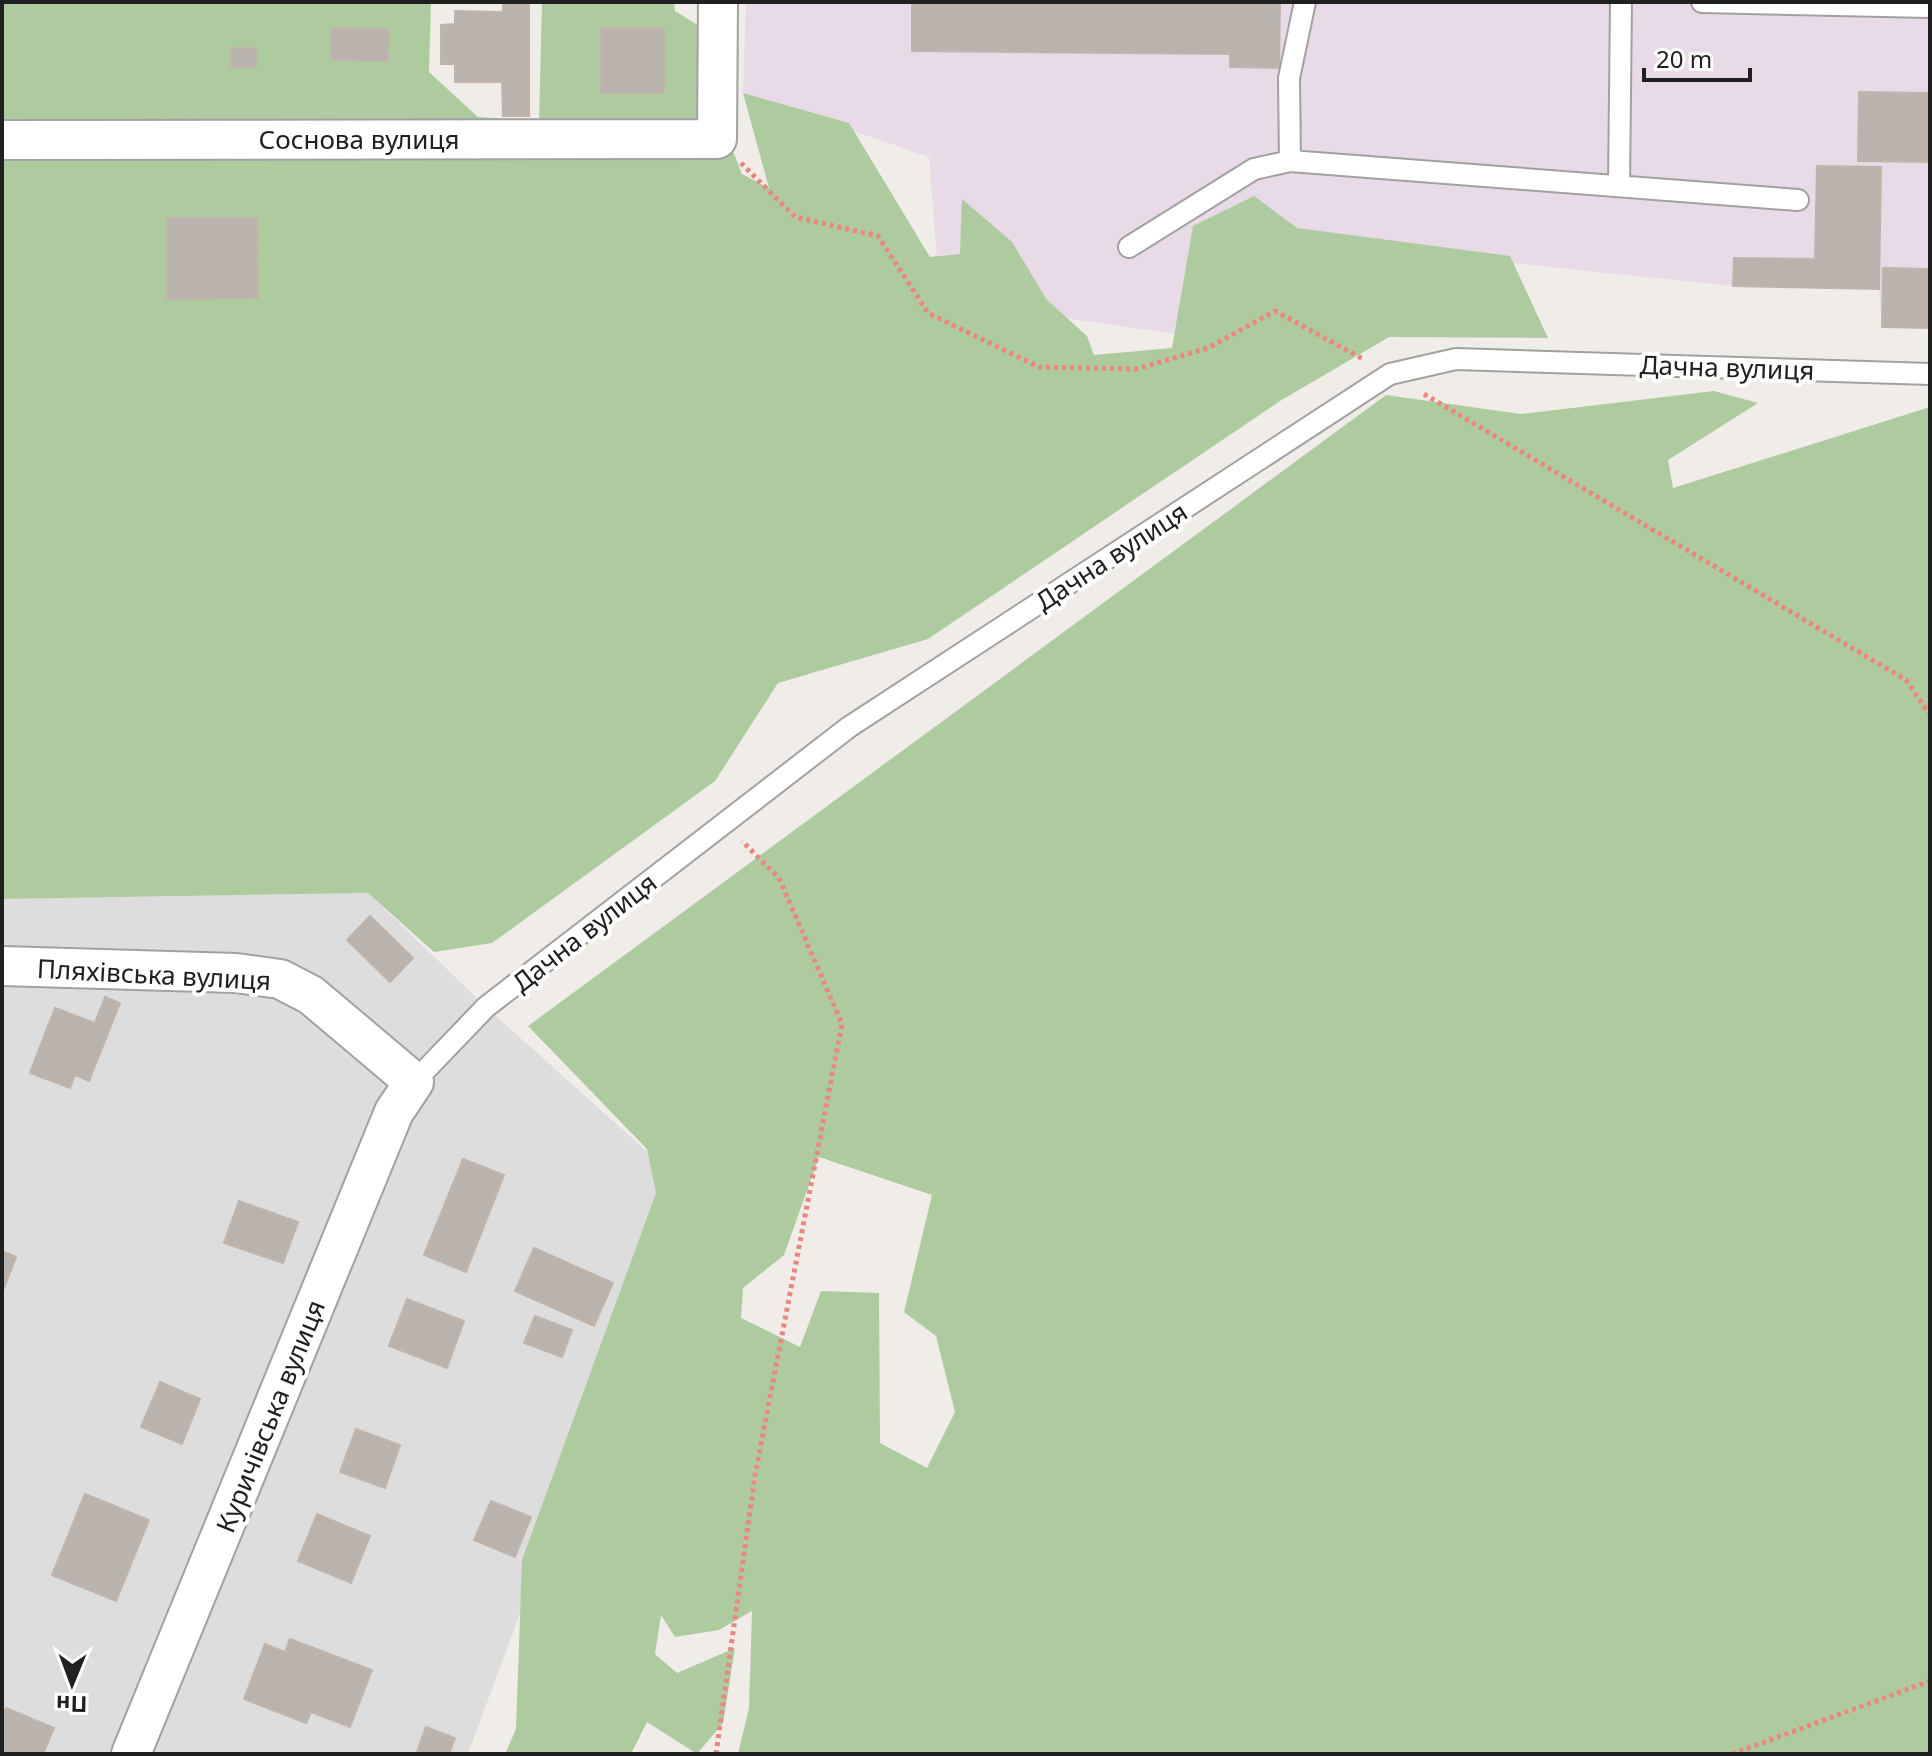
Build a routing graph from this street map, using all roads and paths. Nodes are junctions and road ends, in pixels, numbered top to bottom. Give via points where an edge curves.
1 (718, 2) edge
2 (1305, 2) edge
3 (1621, 2) edge
4 (1702, 2) edge
5 (1930, 7) edge
6 (717, 139) junction
7 (2, 140) edge
8 (1290, 161) junction
9 (1619, 186) junction
10 (1798, 200) dead end
11 (1129, 247) dead end
12 (1390, 374) junction
13 (1930, 374) edge
14 (1930, 715) edge
15 (724, 823) junction
16 (2, 966) edge
17 (414, 1082) junction
18 (1930, 1681) edge
19 (131, 1754) edge
20 (716, 1754) edge
21 (1732, 1754) edge

1 - 6 street
2 - 8 lane via 1289,78
3 - 9 lane
4 - 5 lane
6 - 7 street, Соснова вулиця
6 - 12 path via 795,217 878,236 928,313 1039,367 1136,369 1208,348 1275,311
8 - 9 lane
8 - 11 lane via 1254,169
9 - 10 lane
12 - 13 lane, Дачна вулиця via 1456,359
12 - 14 path via 1906,680
12 - 15 lane, Дачна вулиця via 849,727
15 - 17 lane, Дачна вулиця via 486,1007
15 - 20 path via 779,878 842,1024 755,1475
16 - 17 street, Пляхівська вулиця via 280,979 311,995
17 - 19 street, Куричівська вулиця via 394,1112
18 - 21 path

